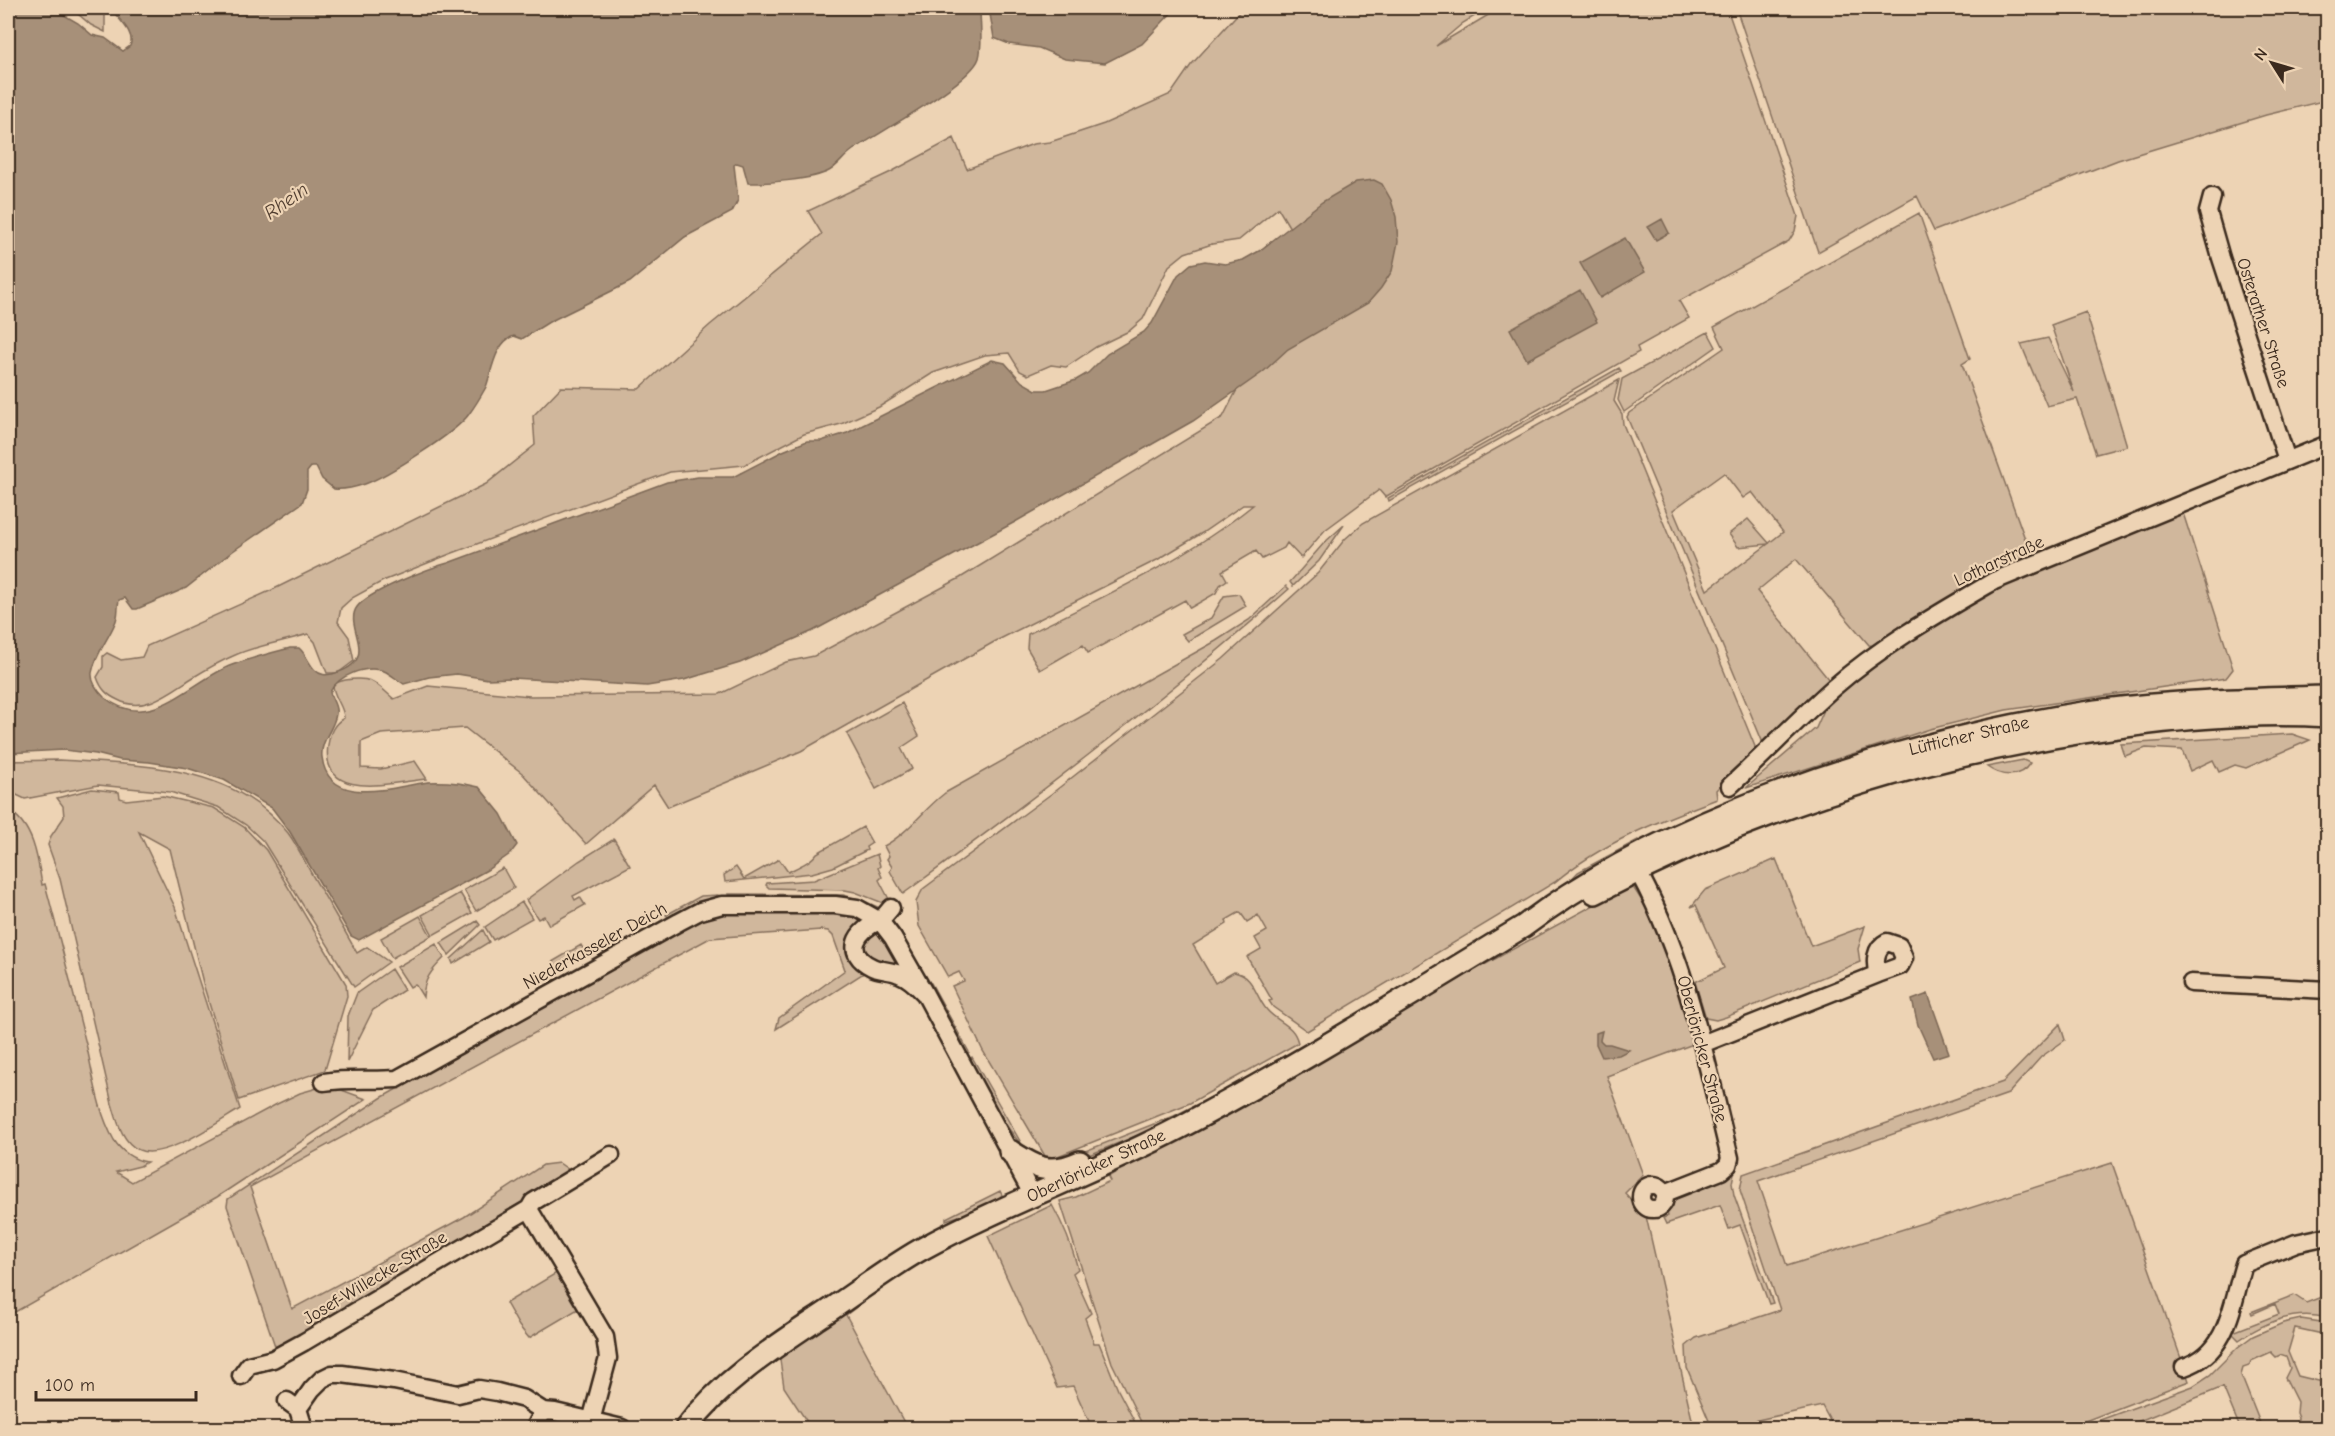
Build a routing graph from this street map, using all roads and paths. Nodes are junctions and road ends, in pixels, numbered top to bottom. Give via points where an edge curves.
1 (2212, 197) dead end
2 (2328, 444) edge
3 (2287, 460) junction
4 (2328, 697) edge
5 (2328, 716) edge
6 (2138, 724) junction
7 (2328, 733) edge
8 (1730, 786) dead end
9 (1634, 865) junction
10 (886, 914) junction
11 (1878, 974) dead end
12 (2191, 983) dead end
13 (2328, 990) edge
14 (925, 994) junction
15 (1702, 1044) junction
16 (324, 1082) dead end
17 (1131, 1150) junction
18 (1010, 1151) junction
19 (611, 1155) dead end
20 (1665, 1193) dead end
21 (1033, 1196) junction
22 (529, 1209) junction
23 (2328, 1236) edge
24 (2184, 1367) dead end
25 (241, 1376) dead end
26 (543, 1411) junction
27 (591, 1421) junction
28 (304, 1428) edge
29 (535, 1428) edge
30 (622, 1428) edge
31 (686, 1428) edge

1 - 3 street, Osterather Straße via 2208,212
2 - 3 street, Lotharstraße
3 - 8 street, Lotharstraße via 1994,581 1952,605 1833,688
4 - 9 main road, Lütticher Straße via 2235,699 2098,711 2003,727 1904,751 1800,783 1685,831
5 - 6 main road, Lütticher Straße via 2238,716
6 - 7 main road via 2159,730 2301,726
6 - 9 main road, Lütticher Straße via 2017,743 1860,782
9 - 15 street, Oberlöricker Straße via 1680,965
9 - 17 main road, Oberlöricker Straße via 1561,899 1524,926 1239,1096
10 - 14 street via 892,938
10 - 14 street via 860,934 856,953 873,968 910,979
10 - 16 street, Niederkasseler Deich via 835,905 715,906 679,922 397,1079
11 - 15 street
12 - 13 street
14 - 18 street
15 - 20 street, Oberlöricker Straße via 1730,1160 1721,1171
17 - 18 main road via 1115,1147 1057,1171 1034,1166
17 - 21 main road, Oberlöricker Straße
18 - 21 street
19 - 22 street, Josef-Willecke-Straße via 533,1202
21 - 31 main road, Oberlöricker Straße via 920,1250 892,1268 771,1350 709,1401
22 - 25 street, Josef-Willecke-Straße via 304,1342 273,1359 249,1365
22 - 27 street via 605,1337 608,1358
23 - 24 street via 2296,1243 2244,1264 2221,1338 2210,1353
26 - 27 street
26 - 28 street via 524,1399 497,1392 479,1389 458,1394 394,1380 332,1374 293,1405
26 - 29 street
27 - 30 street

